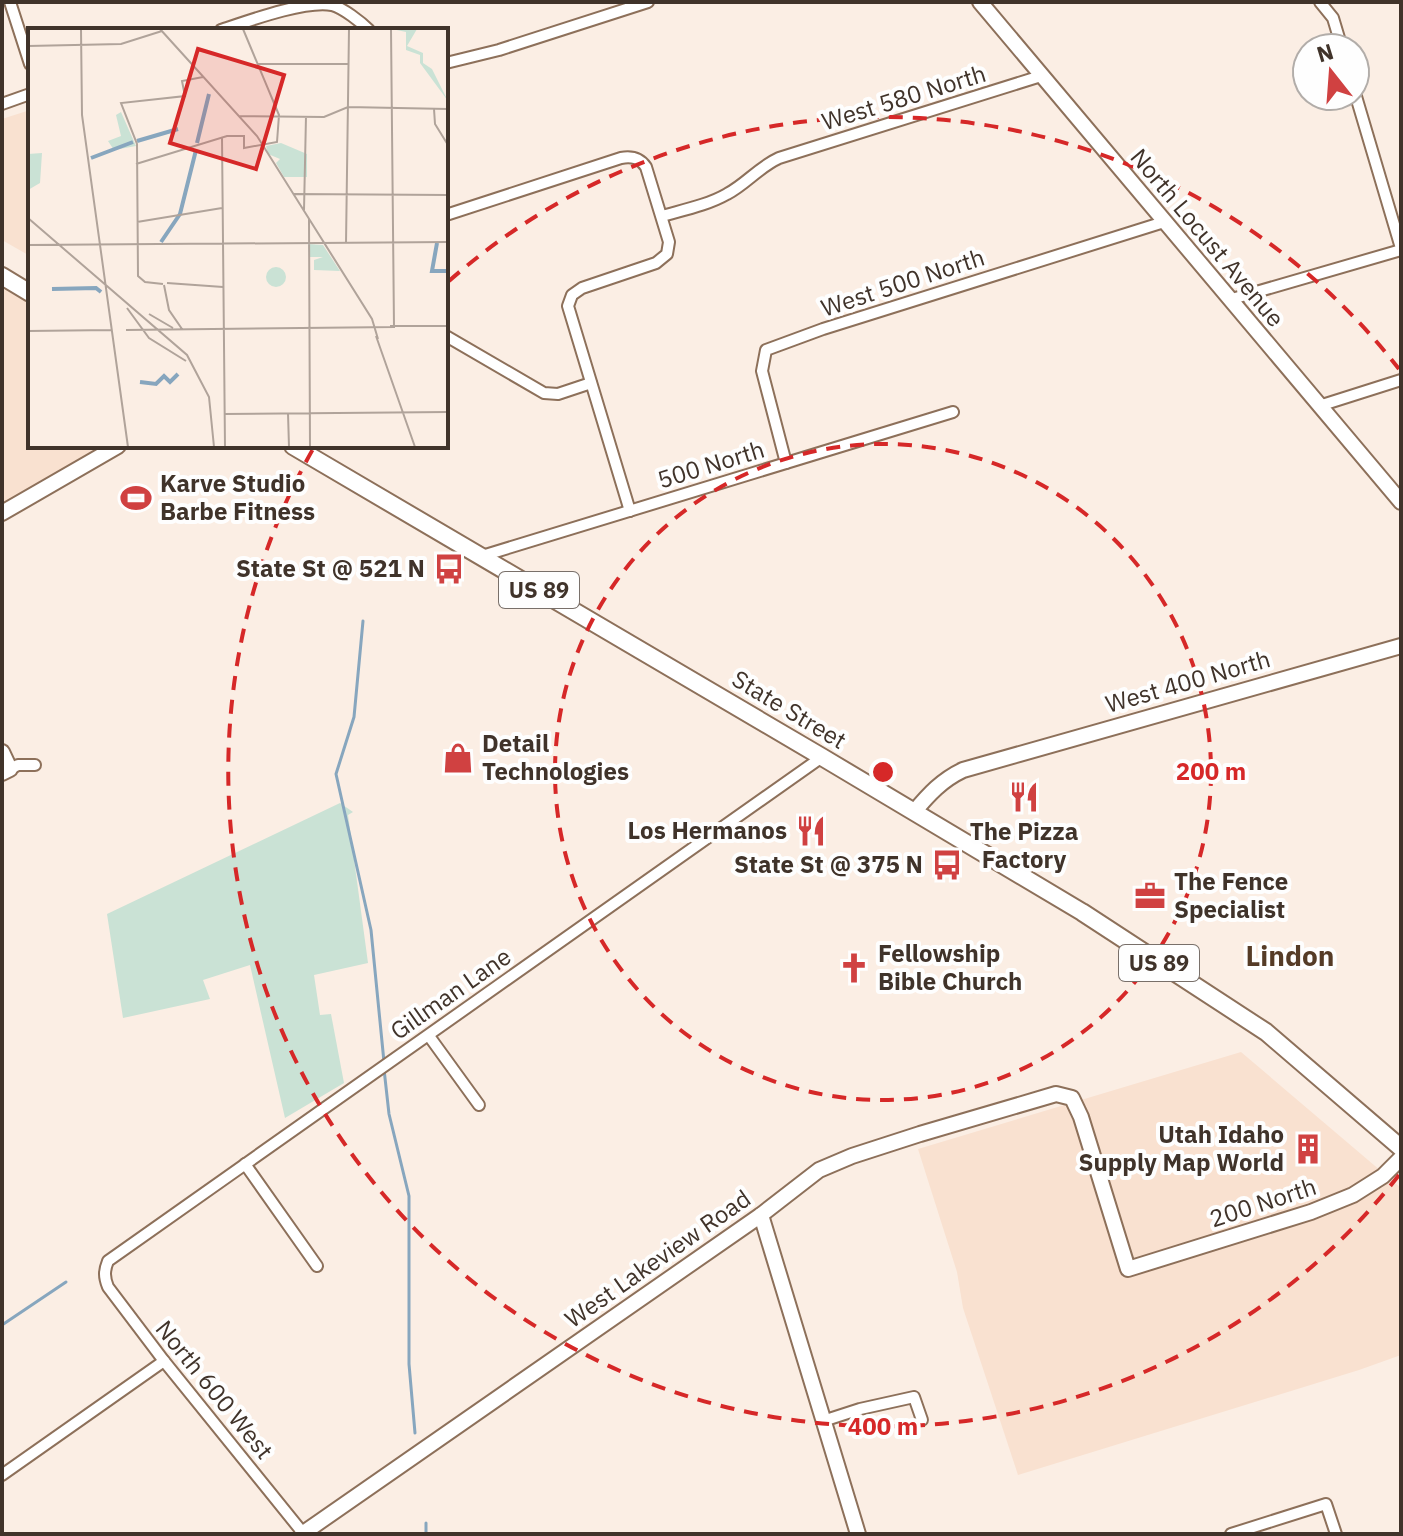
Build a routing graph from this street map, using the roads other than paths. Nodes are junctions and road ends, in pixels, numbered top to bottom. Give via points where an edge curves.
1 (10, 2) edge
2 (648, 2) edge
3 (980, 2) edge
4 (1320, 2) edge
5 (333, 4) edge
6 (227, 28) edge
7 (367, 28) edge
8 (1337, 32) edge
9 (28, 58) edge
10 (448, 63) edge
11 (1041, 76) junction
12 (28, 95) edge
13 (2, 104) edge
14 (1361, 112) edge
15 (448, 214) edge
16 (662, 216) junction
17 (1164, 222) junction
18 (1401, 249) edge
19 (2, 276) edge
20 (28, 292) edge
21 (1232, 299) junction
22 (448, 337) edge
23 (1401, 380) edge
24 (591, 383) junction
25 (1319, 406) junction
26 (953, 412) dead end
27 (115, 448) edge
28 (300, 448) edge
29 (786, 463) junction
30 (1401, 502) edge
31 (630, 511) junction
32 (2, 513) edge
33 (482, 556) junction
34 (1401, 646) edge
35 (2, 752) edge
36 (822, 757) junction
37 (35, 765) dead end
38 (6, 771) edge
39 (914, 812) junction
40 (429, 1036) junction
41 (479, 1105) dead end
42 (1401, 1148) edge
43 (1401, 1158) edge
44 (245, 1164) junction
45 (761, 1215) junction
46 (317, 1266) dead end
47 (106, 1267) joint
48 (1128, 1269) joint
49 (164, 1361) junction
50 (922, 1420) dead end
51 (823, 1421) junction
52 (2, 1475) edge
53 (302, 1534) edge
54 (858, 1534) edge
55 (1231, 1534) edge
56 (1336, 1534) edge

1 - 9 street
2 - 10 street
3 - 11 street, North Locust Avenue
4 - 8 street
5 - 6 street via 265,15
5 - 7 street
11 - 16 street, West 580 North via 779,158 722,197
11 - 17 street, North Locust Avenue
12 - 13 street
14 - 18 street
15 - 16 street via 627,157 638,159 649,173
16 - 24 street via 667,254 572,295 569,311
17 - 21 street, North Locust Avenue
17 - 29 street, West 500 North via 766,350 762,371
18 - 21 street
19 - 20 main road
21 - 25 street, North Locust Avenue
22 - 24 street via 544,393
23 - 25 street
24 - 31 street
25 - 30 street, North Locust Avenue
26 - 29 street, 500 North
27 - 32 street
28 - 33 main road, State Street / US 89
29 - 31 street, 500 North
31 - 33 street, 500 North
33 - 36 main road, State Street / US 89
34 - 39 street, West 400 North via 963,770 946,778
35 - 38 street
36 - 39 main road, State Street / US 89
36 - 40 street, Gillman Lane
37 - 38 street
39 - 42 main road, State Street / US 89 via 1082,912 1266,1032
40 - 41 street
40 - 44 street, Gillman Lane
43 - 48 street, 200 North via 1353,1195
44 - 46 street
44 - 47 street, Gillman Lane
45 - 48 street, West Lakeview Road via 819,1170 852,1156 1056,1094 1072,1098 1081,1117
45 - 51 street
45 - 53 street, West Lakeview Road
47 - 49 street, North 600 West via 108,1287
49 - 52 street
49 - 53 street, North 600 West
50 - 51 street via 914,1397
51 - 54 street
55 - 56 street via 1326,1504

